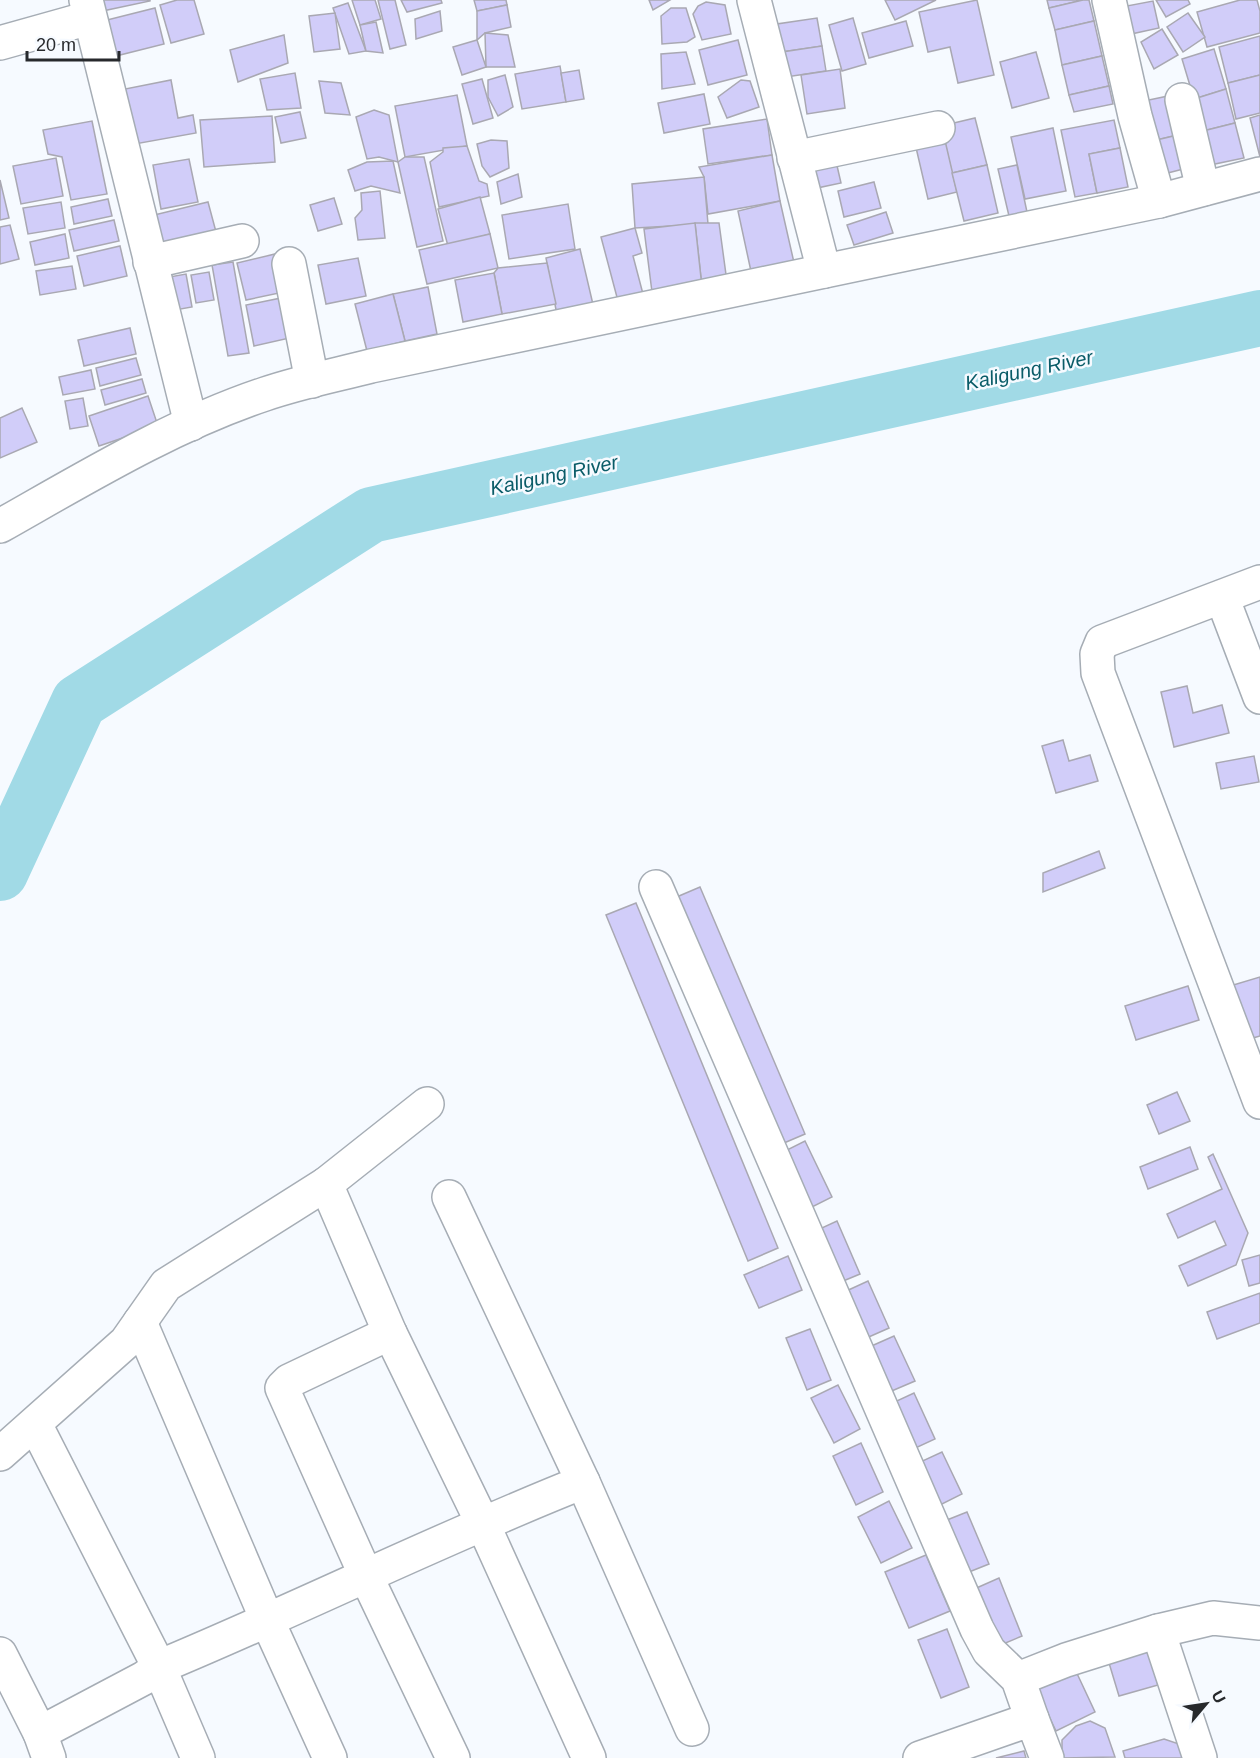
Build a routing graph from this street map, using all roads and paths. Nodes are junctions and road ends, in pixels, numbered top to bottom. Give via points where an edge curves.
1 (754, 0) edge
2 (1109, 0) edge
3 (88, 9) edge
4 (0, 43) edge
5 (1182, 100) dead end
6 (938, 128) dead end
7 (794, 158) junction
8 (1260, 174) edge
9 (1203, 189) junction
10 (1159, 201) junction
11 (242, 241) dead end
12 (150, 262) junction
13 (289, 264) dead end
14 (824, 271) junction
15 (312, 381) junction
16 (191, 424) junction
17 (0, 526) edge
18 (1260, 582) edge
19 (1222, 597) junction
20 (1260, 697) edge
21 (656, 887) dead end
22 (1260, 1102) edge
23 (426, 1104) dead end
24 (326, 1184) junction
25 (449, 1197) dead end
26 (140, 1322) junction
27 (390, 1333) junction
28 (35, 1424) junction
29 (0, 1454) edge
30 (583, 1482) junction
31 (483, 1522) junction
32 (366, 1576) junction
33 (268, 1622) junction
34 (1260, 1623) edge
35 (1158, 1631) junction
36 (0, 1654) edge
37 (159, 1667) junction
38 (1018, 1679) junction
39 (1032, 1719) junction
40 (692, 1729) dead end
41 (45, 1746) edge
42 (198, 1758) edge
43 (330, 1758) edge
44 (453, 1758) edge
45 (588, 1758) edge
46 (920, 1758) edge
47 (1047, 1758) edge
48 (1200, 1758) edge

1 - 7 street
2 - 10 street
3 - 4 street
3 - 12 street
5 - 9 street
6 - 7 street
7 - 14 street
8 - 9 street
9 - 10 street
10 - 14 street
11 - 12 street
12 - 16 street
13 - 15 street
14 - 15 street
15 - 16 street via 265,394
16 - 17 street
18 - 19 street
19 - 20 street
19 - 22 street via 1102,642 1096,661
21 - 38 street via 977,1629 989,1651
23 - 24 street
24 - 26 street via 166,1286
24 - 27 street
25 - 30 street
26 - 28 street via 126,1342
26 - 33 street
27 - 31 street
27 - 32 street via 288,1381 282,1388
28 - 29 street
28 - 37 street
30 - 31 street
30 - 40 street
31 - 32 street
31 - 45 street
32 - 33 street
32 - 44 street
33 - 37 street
33 - 43 street
34 - 35 street via 1213,1618
35 - 38 street
35 - 48 street
36 - 41 street
37 - 41 street
37 - 42 street
38 - 39 street
39 - 46 street
39 - 47 street

